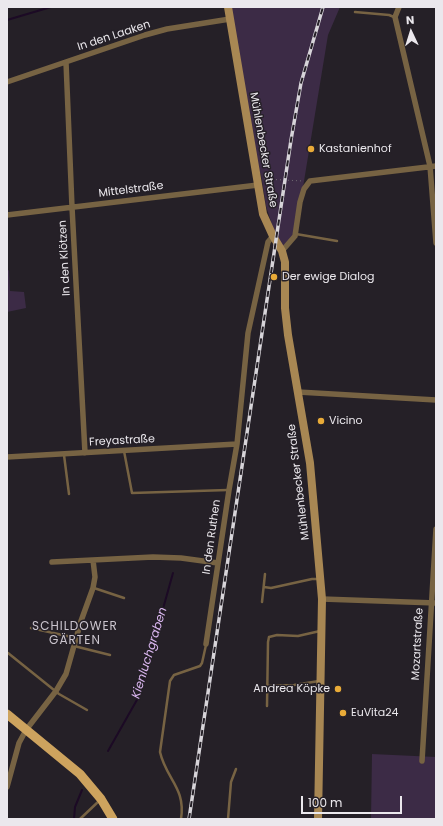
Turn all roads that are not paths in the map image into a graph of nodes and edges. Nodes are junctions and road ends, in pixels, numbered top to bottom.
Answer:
1 (228, 7) edge
2 (398, 7) edge
3 (355, 12) dead end
4 (395, 17) junction
5 (230, 19) junction
6 (66, 62) junction
7 (7, 82) edge
8 (433, 166) edge
9 (258, 182) junction
10 (72, 207) junction
11 (7, 215) edge
12 (435, 218) edge
13 (295, 234) junction
14 (273, 236) junction
15 (337, 241) dead end
16 (436, 243) edge
17 (282, 251) junction
18 (298, 392) junction
19 (436, 400) edge
20 (237, 444) junction
21 (124, 451) junction
22 (86, 453) junction
23 (64, 454) junction
24 (7, 457) edge
25 (229, 490) junction
26 (69, 494) dead end
27 (436, 528) edge
28 (93, 560) junction
29 (52, 562) dead end
30 (218, 563) junction
31 (265, 574) dead end
32 (321, 579) junction
33 (264, 587) junction
34 (93, 588) junction
35 (124, 598) dead end
36 (322, 599) junction
37 (262, 602) dead end
38 (433, 603) edge
39 (31, 628) dead end
40 (322, 631) junction
41 (76, 638) junction
42 (206, 644) joint
43 (74, 646) junction
44 (8, 653) dead end
45 (110, 655) dead end
46 (322, 681) junction
47 (267, 686) junction
48 (56, 691) junction
49 (267, 706) dead end
50 (87, 710) dead end
51 (7, 714) edge
52 (26, 730) junction
53 (422, 760) dead end
54 (236, 769) dead end
55 (7, 787) edge
56 (101, 799) junction
57 (80, 819) edge
58 (113, 819) edge
59 (182, 819) edge
60 (228, 819) edge
61 (318, 819) edge

1 - 5 main road, Mühlenbecker Straße
2 - 4 street
3 - 4 lane
4 - 8 street
5 - 6 street, In den Laaken
5 - 9 main road, Mühlenbecker Straße
6 - 7 street, In den Laaken
6 - 10 street, In den Klötzen
8 - 12 street
8 - 13 street
9 - 10 street, Mittelstraße
9 - 14 main road, Mühlenbecker Straße
10 - 11 street, Mittelstraße
10 - 22 street, In den Klötzen
12 - 16 street
13 - 15 lane
13 - 17 street
14 - 17 main road, Mühlenbecker Straße
14 - 20 street, In den Ruthen
17 - 18 main road, Mühlenbecker Straße
18 - 19 street
18 - 32 main road, Mühlenbecker Straße
20 - 21 street, Freyastraße
20 - 25 street, In den Ruthen
21 - 22 street, Freyastraße
21 - 25 lane
22 - 23 street, Freyastraße
23 - 24 street, Freyastraße
23 - 26 lane
25 - 30 street, In den Ruthen
27 - 38 street, Mozartstraße
28 - 29 street
28 - 30 street
28 - 34 street
30 - 42 street, In den Ruthen
31 - 33 lane
32 - 33 lane
32 - 36 main road, Mühlenbecker Straße
33 - 37 lane
34 - 35 lane
34 - 41 street
36 - 38 street
36 - 40 main road, Mühlenbecker Straße
38 - 53 street, Mozartstraße
39 - 41 lane
40 - 46 main road, Mühlenbecker Straße
40 - 47 lane
41 - 43 street
42 - 59 lane, In den Ruthen
43 - 45 lane
43 - 48 street
44 - 48 lane
46 - 47 lane
46 - 61 main road, Mühlenbecker Straße
47 - 49 lane
48 - 50 lane
48 - 52 street
51 - 52 main road
52 - 55 street
52 - 56 main road
54 - 60 lane
56 - 57 lane
56 - 58 main road

